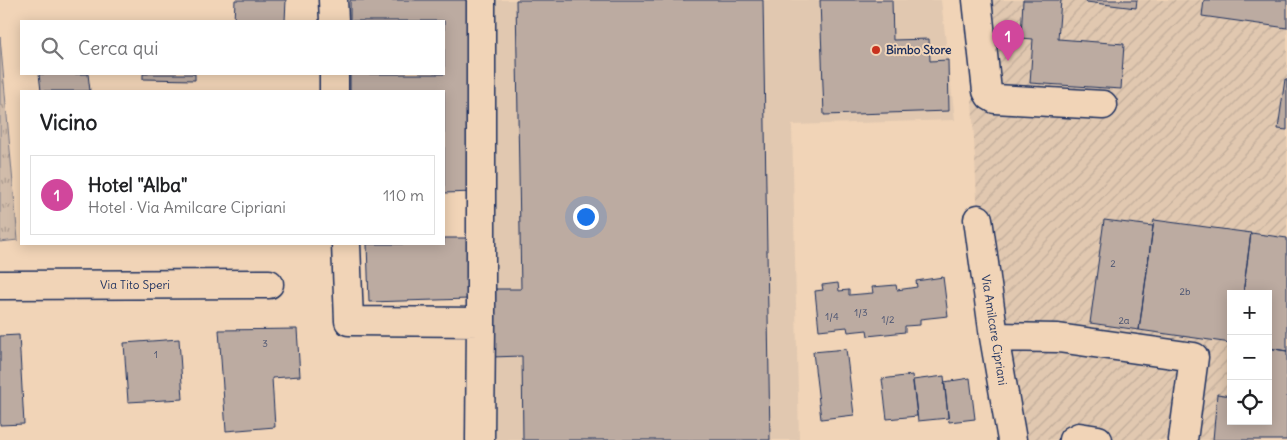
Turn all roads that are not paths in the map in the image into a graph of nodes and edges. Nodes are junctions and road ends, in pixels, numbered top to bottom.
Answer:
1 (333, 0) edge
2 (481, 0) edge
3 (977, 0) edge
4 (334, 20) edge
5 (334, 75) edge
6 (334, 90) edge
7 (1103, 105) dead end
8 (978, 219) dead end
9 (346, 245) edge
10 (269, 284) dead end
11 (0, 285) edge
12 (481, 322) junction
13 (994, 337) junction
14 (480, 440) edge
15 (1012, 440) edge
16 (1073, 440) edge
17 (1098, 440) edge
18 (1183, 440) edge

1 - 4 street
2 - 12 street
3 - 7 street
5 - 6 street
8 - 13 street, Via Amilcare Cipriani
9 - 12 street
10 - 11 street, Via Tito Speri
12 - 14 street
13 - 15 street, Via Amilcare Cipriani
13 - 18 street
16 - 17 street

